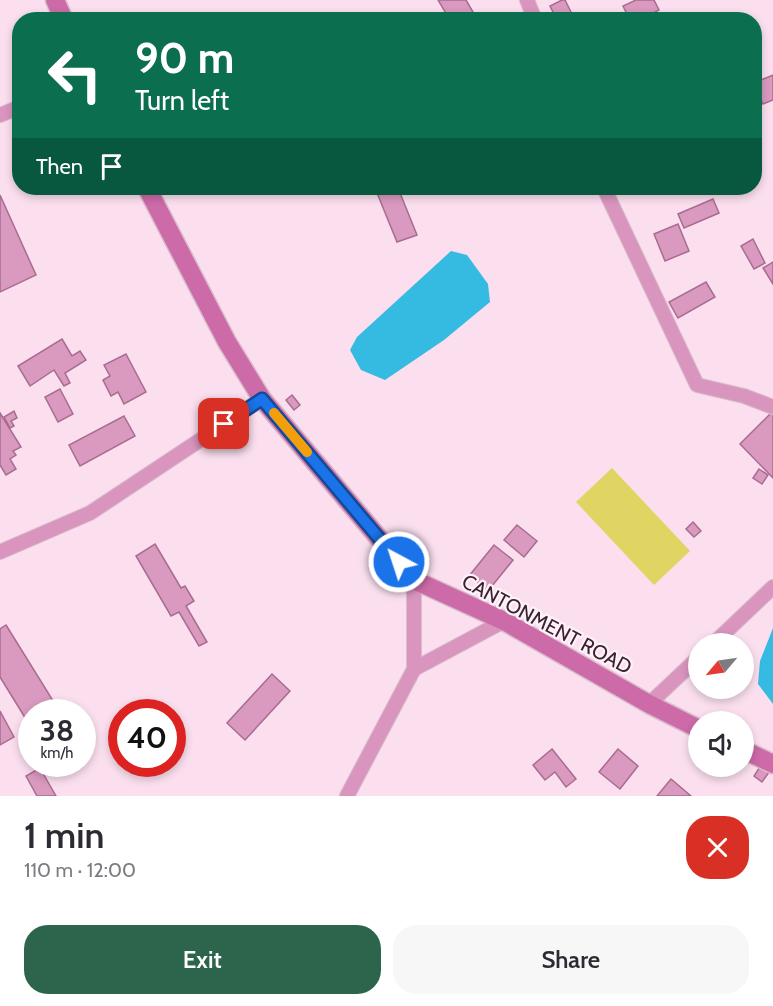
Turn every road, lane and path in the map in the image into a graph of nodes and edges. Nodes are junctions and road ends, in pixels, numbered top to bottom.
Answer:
1 (151, 195) edge
2 (607, 195) edge
3 (262, 399) junction
4 (773, 407) edge
5 (0, 552) edge
6 (414, 580) junction
7 (773, 587) edge
8 (504, 621) junction
9 (725, 633) edge
10 (688, 667) edge
11 (414, 669) junction
12 (649, 704) junction
13 (688, 724) edge
14 (754, 755) edge
15 (773, 764) edge
16 (347, 796) edge

1 - 3 street, CANTONMENT ROAD
2 - 4 street
3 - 5 street
3 - 6 street, CANTONMENT ROAD
6 - 8 street, CANTONMENT ROAD
6 - 11 street
7 - 9 street
8 - 11 street
8 - 12 street, CANTONMENT ROAD
10 - 12 street
11 - 16 street
12 - 13 street, CANTONMENT ROAD
14 - 15 street

